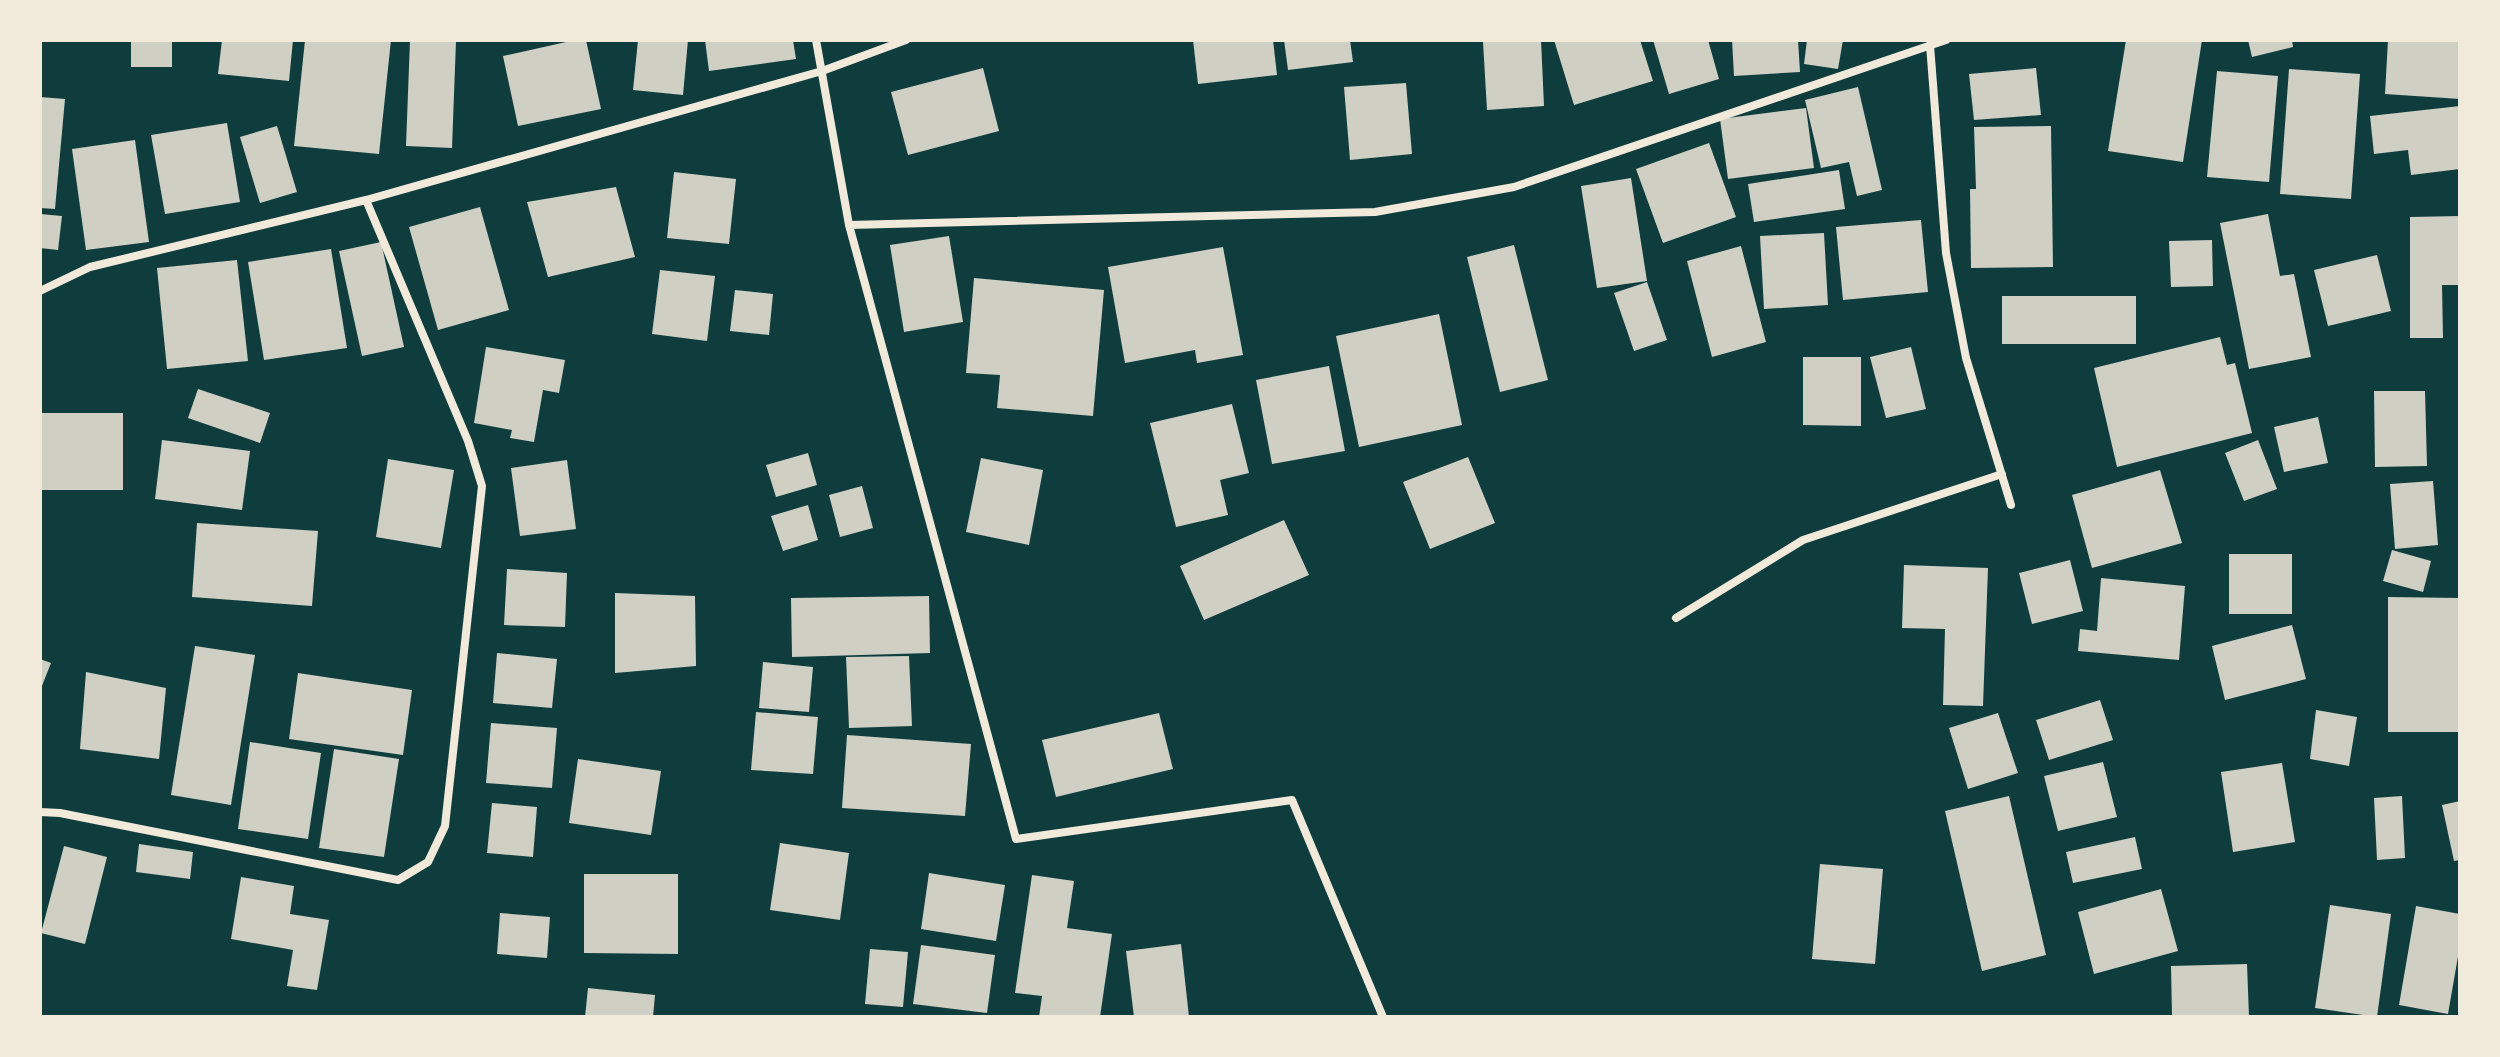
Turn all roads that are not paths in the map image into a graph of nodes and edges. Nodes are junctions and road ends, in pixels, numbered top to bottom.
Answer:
1 (816, 40) edge
2 (906, 40) edge
3 (1946, 40) edge
4 (1930, 45) junction
5 (822, 71) junction
6 (366, 200) junction
7 (849, 225) junction
8 (40, 291) edge
9 (2002, 474) junction
10 (2011, 505) dead end
11 (1676, 618) dead end
12 (40, 812) edge
13 (1383, 1017) edge

1 - 5 street
2 - 5 street
3 - 4 street
4 - 7 street
4 - 9 street
5 - 6 street
5 - 7 street
6 - 8 street
6 - 12 street
7 - 13 street
9 - 10 street
9 - 11 street

